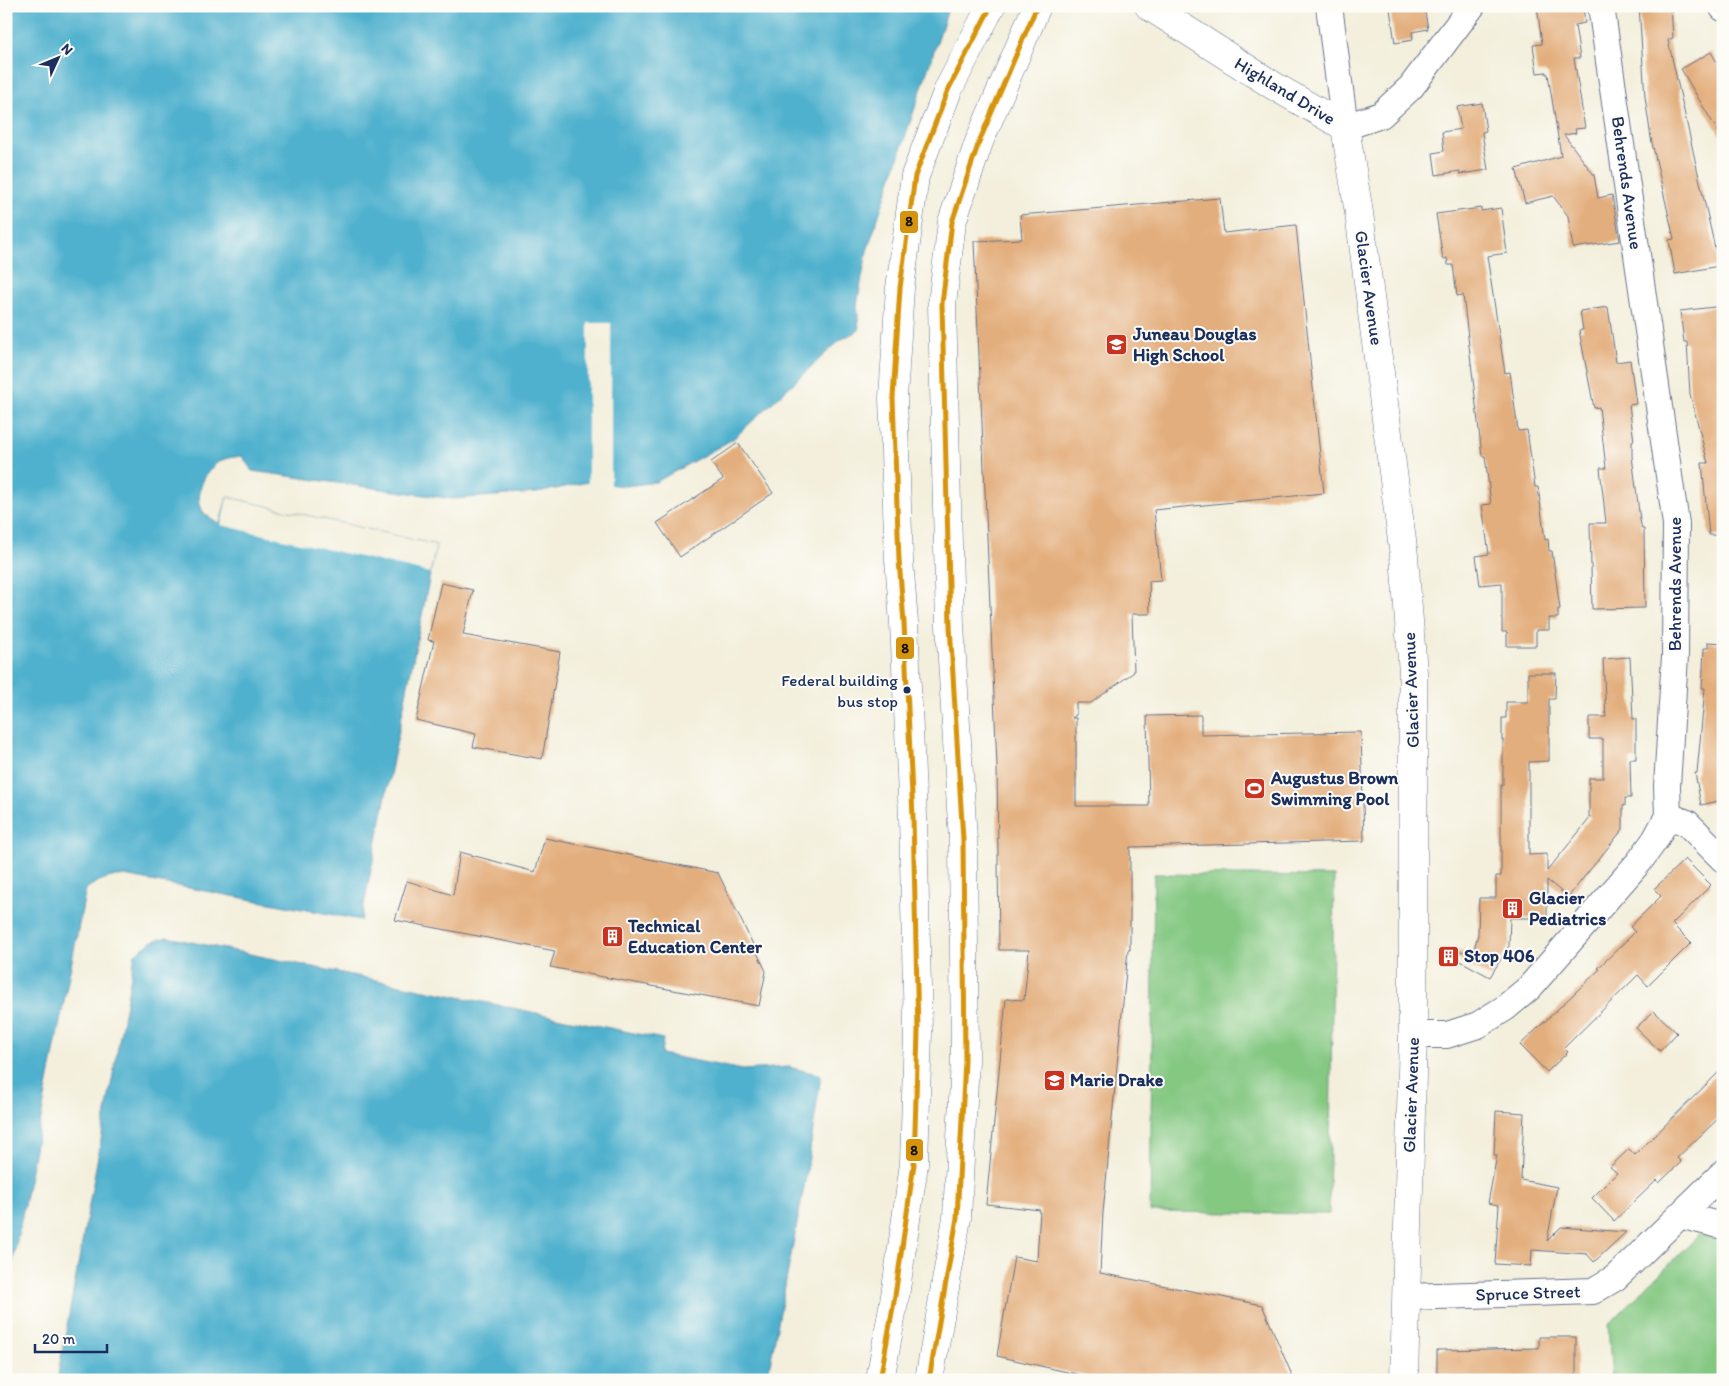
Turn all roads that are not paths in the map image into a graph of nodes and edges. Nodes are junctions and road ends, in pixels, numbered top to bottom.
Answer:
1 (991, 6) edge
2 (1037, 6) edge
3 (1149, 6) edge
4 (1328, 6) edge
5 (1472, 6) edge
6 (1601, 6) edge
7 (1345, 127) junction
8 (1668, 816) junction
9 (1723, 859) edge
10 (1414, 1035) junction
11 (1723, 1173) edge
12 (1679, 1215) junction
13 (1723, 1226) edge
14 (1407, 1297) junction
15 (880, 1380) edge
16 (929, 1380) edge
17 (1404, 1380) edge

1 - 15 main road
2 - 16 main road
3 - 7 main road, Highland Drive
4 - 7 street, Glacier Avenue
5 - 7 street, Highland Drive
6 - 8 street, Behrends Avenue
7 - 10 main road, Glacier Avenue
8 - 9 street
8 - 10 street
10 - 14 main road, Glacier Avenue
11 - 12 street, Spruce Street
12 - 13 street
12 - 14 street, Spruce Street
14 - 17 main road, Glacier Avenue

